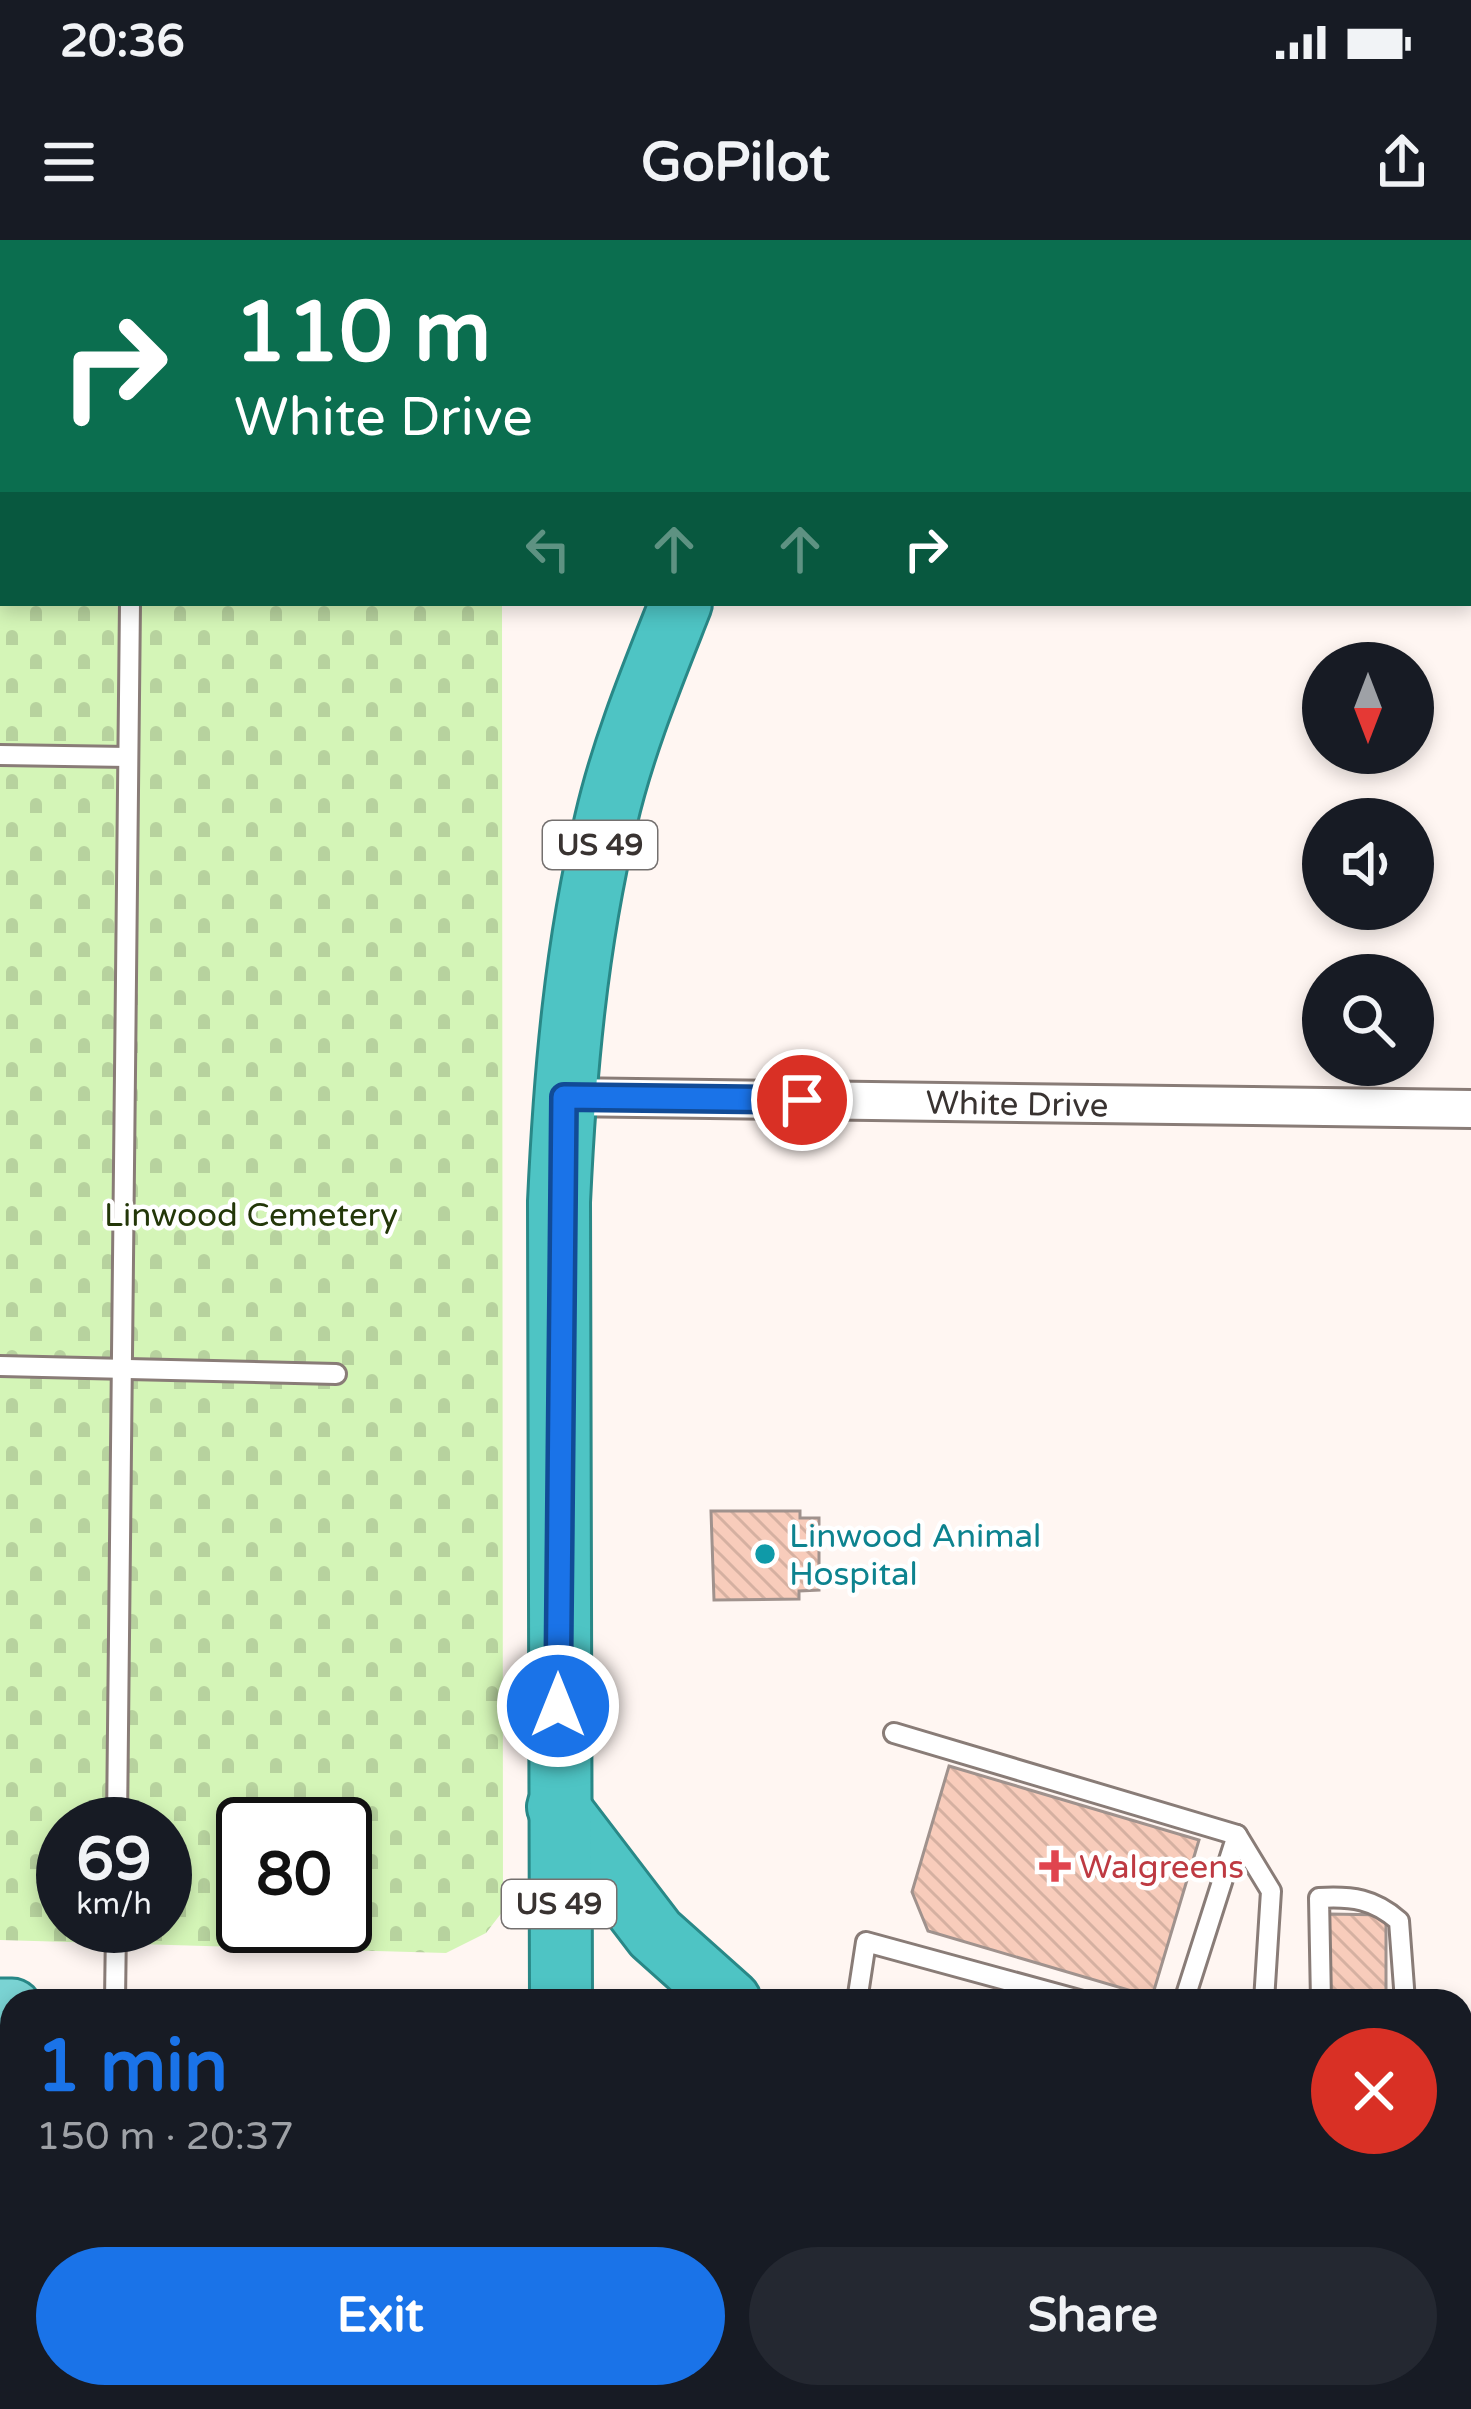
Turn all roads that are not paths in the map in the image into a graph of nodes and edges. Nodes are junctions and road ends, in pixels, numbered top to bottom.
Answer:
1 (130, 606) edge
2 (680, 606) edge
3 (0, 755) edge
4 (128, 757) junction
5 (564, 1097) junction
6 (1471, 1108) edge
7 (0, 1366) edge
8 (120, 1366) junction
9 (336, 1374) dead end
10 (894, 1733) dead end
11 (117, 1797) edge
12 (558, 1807) junction
13 (1237, 1835) junction
14 (116, 1953) edge
15 (116, 1989) edge
16 (560, 1989) edge
17 (717, 1989) edge
18 (859, 1989) edge
19 (1039, 1989) edge
20 (1188, 1989) edge
21 (1265, 1989) edge
22 (1321, 1989) edge
23 (1404, 1989) edge

1 - 4 lane
2 - 5 highway, US 49
3 - 4 lane
4 - 8 lane
5 - 6 street, White Drive
5 - 12 highway, US 49
7 - 8 lane
8 - 9 lane
8 - 11 lane
10 - 13 lane
12 - 16 highway, US 49
12 - 17 highway
13 - 20 lane
13 - 21 lane
14 - 15 lane
18 - 19 lane
22 - 23 lane

